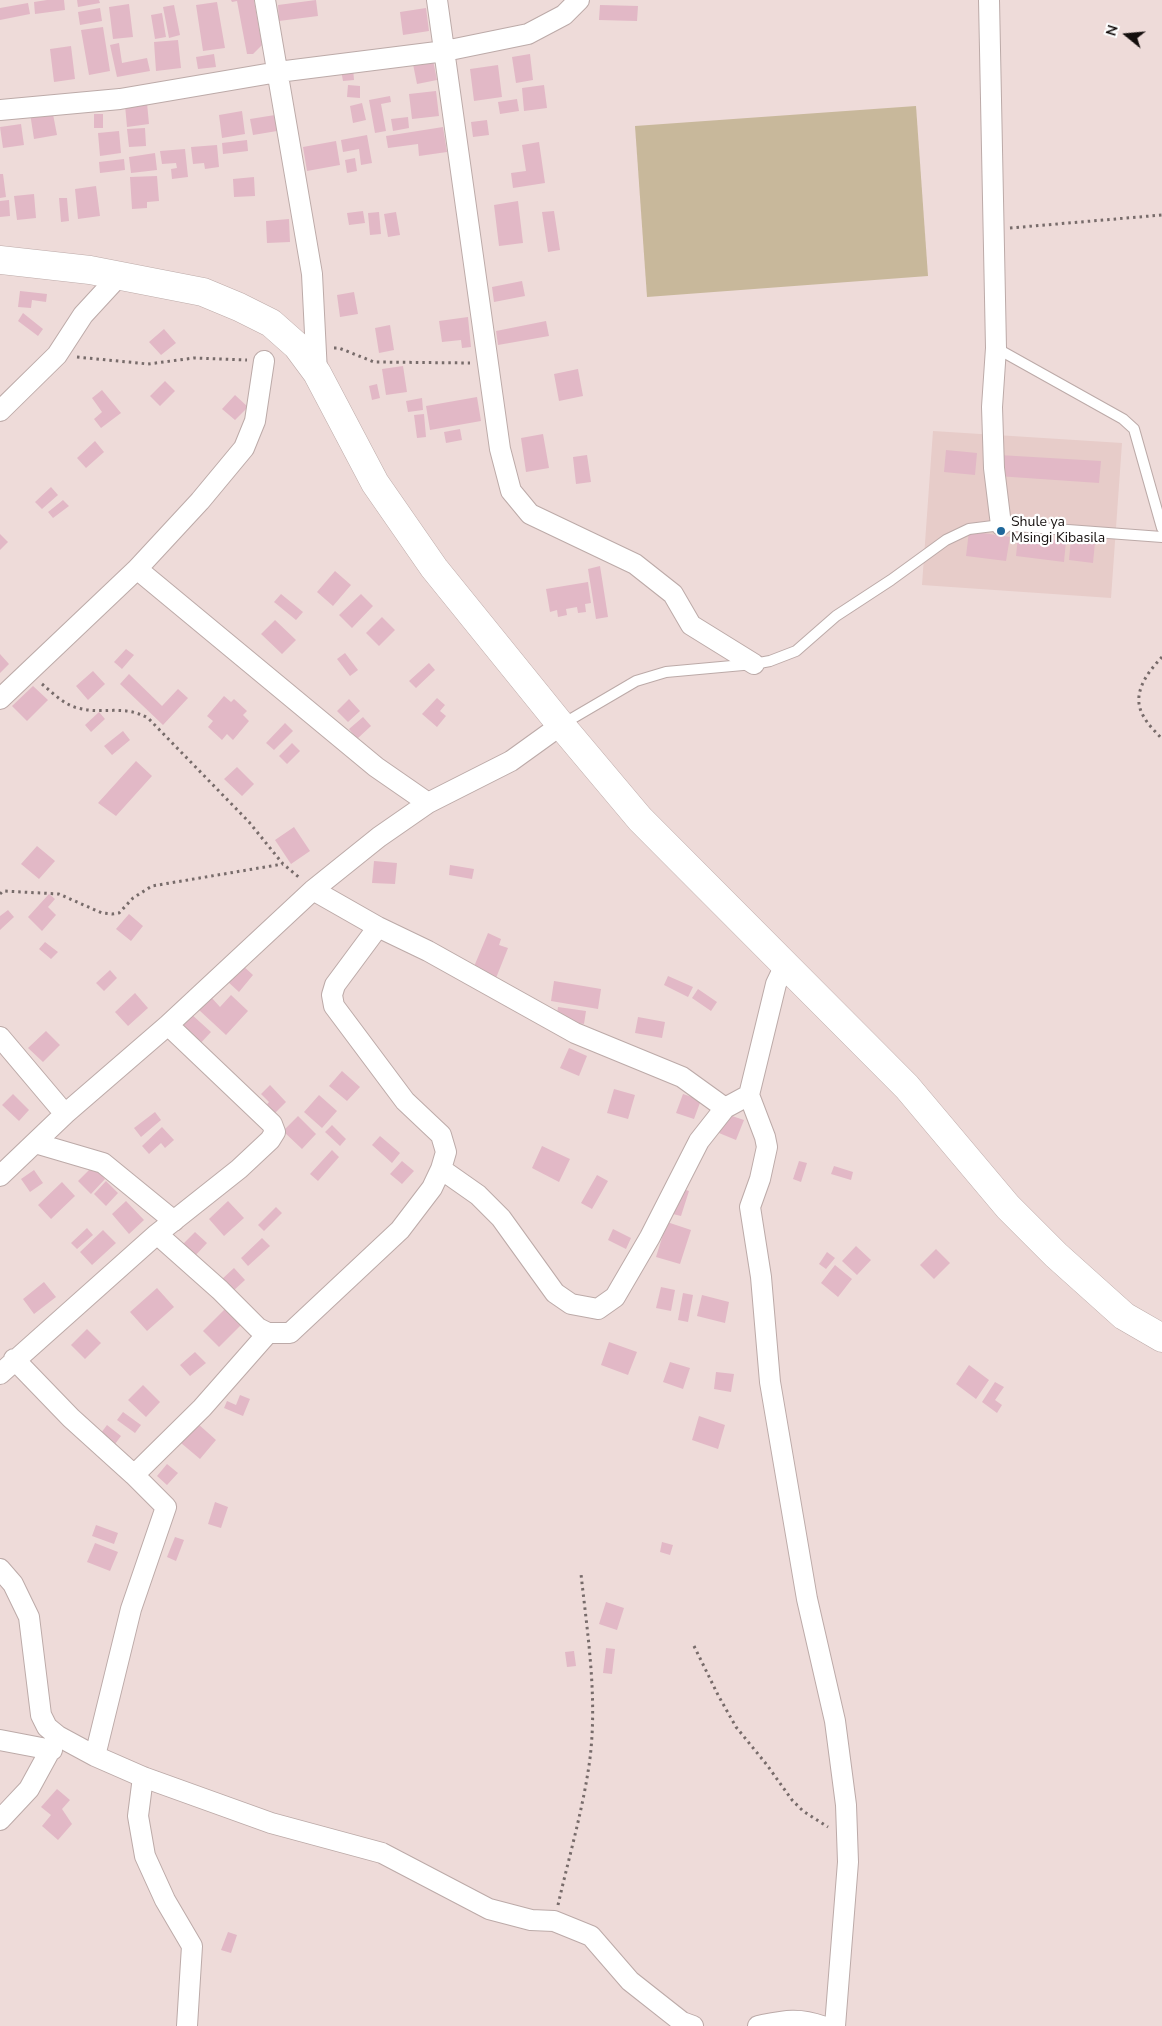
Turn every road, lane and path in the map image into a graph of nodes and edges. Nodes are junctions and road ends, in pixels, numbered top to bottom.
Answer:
1 (265, 0) edge
2 (437, 0) edge
3 (579, 0) edge
4 (989, 0) edge
5 (446, 51) junction
6 (278, 72) junction
7 (0, 110) edge
8 (1162, 215) edge
9 (995, 230) junction
10 (0, 260) edge
11 (118, 277) junction
12 (996, 348) junction
13 (57, 355) junction
14 (264, 361) joint
15 (317, 362) junction
16 (488, 364) junction
17 (0, 411) edge
18 (1002, 525) junction
19 (1162, 528) edge
20 (1162, 537) edge
21 (137, 569) junction
22 (1162, 656) edge
23 (754, 664) junction
24 (28, 673) junction
25 (0, 699) edge
26 (561, 725) junction
27 (1162, 739) edge
28 (428, 803) junction
29 (283, 864) junction
30 (313, 890) junction
31 (0, 894) edge
32 (378, 927) junction
33 (786, 963) junction
34 (168, 1025) junction
35 (0, 1038) edge
36 (749, 1095) junction
37 (725, 1108) junction
38 (65, 1114) junction
39 (35, 1143) junction
40 (441, 1169) junction
41 (0, 1176) edge
42 (174, 1221) junction
43 (157, 1234) junction
44 (268, 1333) junction
45 (1162, 1338) edge
46 (14, 1359) junction
47 (0, 1374) edge
48 (134, 1475) junction
49 (0, 1568) edge
50 (581, 1574) dead end
51 (694, 1646) dead end
52 (0, 1740) edge
53 (55, 1743) junction
54 (95, 1756) junction
55 (143, 1777) junction
56 (0, 1820) edge
57 (847, 1848) junction
58 (554, 1921) junction
59 (187, 2026) edge
60 (693, 2026) edge
61 (758, 2026) edge
62 (822, 2026) edge
63 (836, 2026) edge

1 - 6 street
2 - 5 street
3 - 5 street
4 - 9 street
5 - 6 street
5 - 16 street
6 - 7 street
6 - 15 street
8 - 9 path
9 - 12 street
10 - 11 main road
11 - 13 street
11 - 15 main road
12 - 18 street
12 - 19 lane
13 - 14 path
13 - 17 street
14 - 21 street
15 - 16 path
15 - 26 main road
16 - 23 street
18 - 20 lane
18 - 23 lane
21 - 24 street
21 - 28 street
22 - 27 path
23 - 26 lane
24 - 25 street
24 - 29 path
26 - 28 street
26 - 33 main road
28 - 30 street
29 - 30 path
29 - 31 path
30 - 32 street
30 - 34 street
32 - 37 street
32 - 40 street
33 - 36 street
33 - 45 main road
34 - 38 street
34 - 42 street
35 - 38 street
36 - 37 street
36 - 57 street
37 - 40 street
38 - 39 street
39 - 41 street
39 - 42 street
40 - 44 street
42 - 43 street
43 - 44 street
43 - 46 street
44 - 48 street
46 - 47 street
46 - 48 street
48 - 54 street
49 - 53 street
50 - 58 path
51 - 57 path
52 - 53 street
53 - 54 street
53 - 56 street
54 - 55 street
55 - 58 street
55 - 59 street
57 - 63 street
58 - 60 street
61 - 62 street

